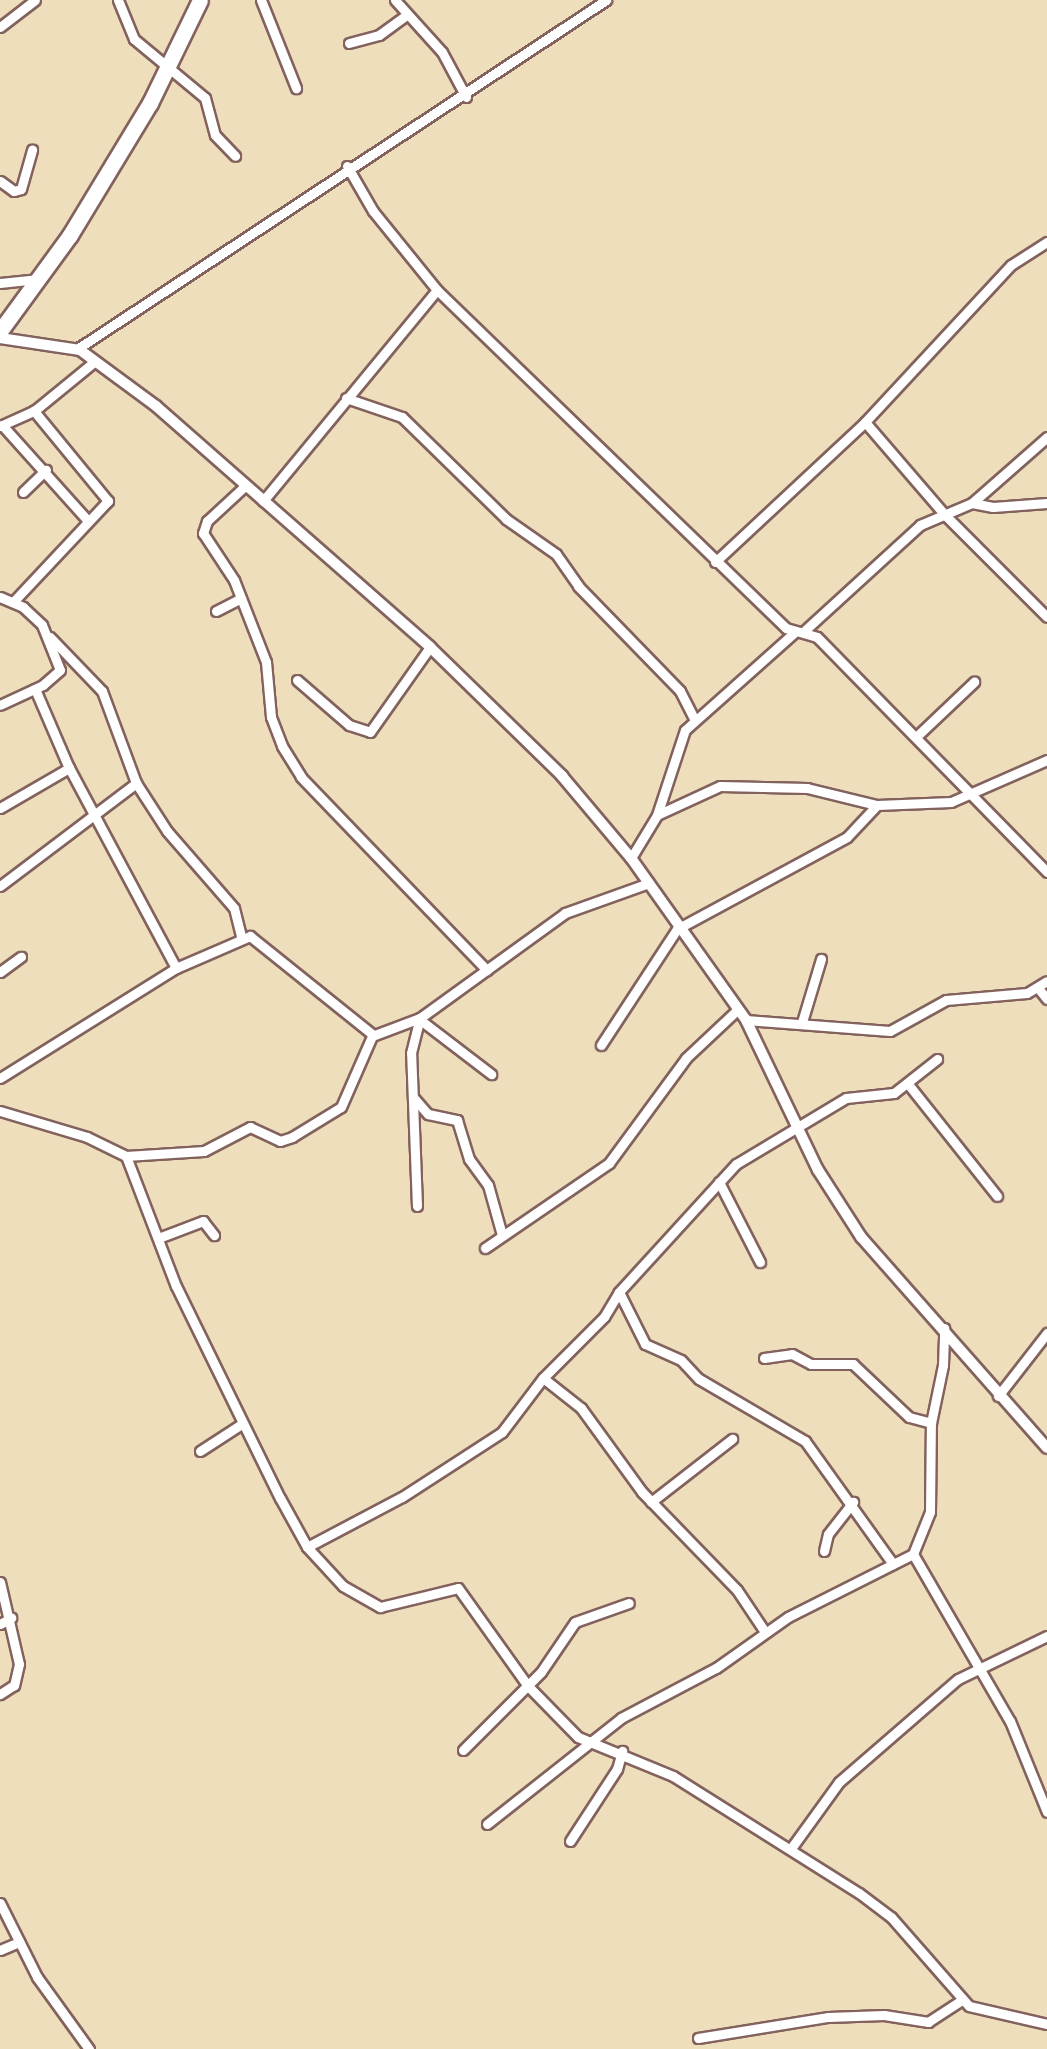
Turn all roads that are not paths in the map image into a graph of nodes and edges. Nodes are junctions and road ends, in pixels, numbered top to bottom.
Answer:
1 (35, 0) edge
2 (118, 0) edge
3 (200, 0) edge
4 (261, 0) edge
5 (395, 0) edge
6 (606, 0) edge
7 (405, 16) junction
8 (0, 27) edge
9 (349, 43) dead end
10 (169, 71) junction
11 (297, 88) dead end
12 (466, 97) junction
13 (32, 150) dead end
14 (235, 156) dead end
15 (348, 166) junction
16 (0, 181) edge
17 (1047, 242) edge
18 (37, 279) junction
19 (0, 283) edge
20 (437, 290) junction
21 (0, 331) edge
22 (0, 338) edge
23 (77, 349) junction
24 (95, 361) junction
25 (346, 398) junction
26 (34, 411) junction
27 (865, 422) junction
28 (1, 425) edge
29 (1047, 437) edge
30 (46, 470) junction
31 (246, 485) junction
32 (23, 492) dead end
33 (263, 501) junction
34 (972, 503) junction
35 (1047, 503) edge
36 (945, 515) junction
37 (87, 521) junction
38 (715, 562) junction
39 (0, 597) edge
40 (241, 598) junction
41 (13, 602) junction
42 (216, 611) dead end
43 (1047, 617) edge
44 (799, 632) junction
45 (50, 637) junction
46 (430, 647) junction
47 (297, 680) dead end
48 (974, 682) dead end
49 (35, 689) junction
50 (0, 705) edge
51 (694, 718) junction
52 (916, 736) junction
53 (1047, 760) edge
54 (69, 768) junction
55 (136, 783) junction
56 (971, 796) junction
57 (877, 805) junction
58 (0, 808) edge
59 (657, 815) junction
60 (95, 819) junction
61 (631, 858) junction
62 (1047, 872) edge
63 (649, 883) junction
64 (0, 886) edge
65 (676, 929) junction
66 (241, 936) junction
67 (21, 957) dead end
68 (821, 959) dead end
69 (176, 968) junction
70 (487, 970) junction
71 (0, 972) edge
72 (1047, 981) edge
73 (1038, 988) junction
74 (1047, 999) edge
75 (736, 1011) junction
76 (422, 1020) junction
77 (746, 1020) junction
78 (802, 1022) junction
79 (373, 1035) junction
80 (601, 1045) dead end
81 (937, 1059) dead end
82 (491, 1074) dead end
83 (0, 1078) edge
84 (908, 1084) junction
85 (412, 1095) junction
86 (0, 1111) edge
87 (796, 1125) junction
88 (126, 1156) junction
89 (719, 1182) junction
90 (997, 1196) dead end
91 (417, 1206) dead end
92 (214, 1235) dead end
93 (502, 1235) junction
94 (161, 1237) junction
95 (485, 1248) dead end
96 (760, 1262) dead end
97 (619, 1292) junction
98 (944, 1328) junction
99 (1047, 1333) edge
100 (764, 1358) dead end
101 (543, 1378) junction
102 (998, 1396) junction
103 (243, 1423) junction
104 (931, 1423) junction
105 (732, 1439) dead end
106 (1047, 1448) edge
107 (200, 1451) dead end
108 (651, 1502) junction
109 (853, 1502) junction
110 (307, 1546) junction
111 (824, 1551) dead end
112 (913, 1554) junction
113 (893, 1564) junction
114 (0, 1582) edge
115 (630, 1604) dead end
116 (11, 1618) junction
117 (0, 1624) edge
118 (765, 1632) junction
119 (1047, 1636) edge
120 (976, 1667) junction
121 (528, 1686) junction
122 (0, 1694) edge
123 (589, 1740) junction
124 (463, 1750) dead end
125 (622, 1751) junction
126 (1047, 1812) edge
127 (487, 1824) dead end
128 (570, 1841) dead end
129 (792, 1847) junction
130 (0, 1903) edge
131 (20, 1942) junction
132 (0, 1950) edge
133 (960, 2001) junction
134 (1047, 2024) edge
135 (698, 2038) dead end
136 (90, 2049) edge

1 - 8 street
2 - 10 street
3 - 10 highway
4 - 11 street
5 - 7 street
6 - 12 street
7 - 9 street
7 - 12 street
10 - 14 street
10 - 18 highway
12 - 15 street
13 - 16 street
15 - 20 street
15 - 23 street
17 - 27 street
18 - 19 street
18 - 21 highway
20 - 25 street
20 - 38 street
22 - 23 street
23 - 24 street
24 - 26 street
24 - 31 street
25 - 33 street
25 - 51 street
26 - 28 street
26 - 37 street
27 - 36 street
27 - 38 street
28 - 30 street
29 - 34 street
30 - 32 street
30 - 37 street
31 - 33 street
31 - 40 street
33 - 46 street
34 - 35 street
34 - 36 street
36 - 43 street
36 - 44 street
37 - 41 street
38 - 44 street
39 - 41 street
40 - 42 street
40 - 70 street
41 - 45 street
44 - 51 street
44 - 52 street
45 - 49 street
45 - 55 street
46 - 47 street
46 - 61 street
48 - 52 street
49 - 50 street
49 - 54 street
51 - 59 street
52 - 56 street
53 - 56 street
54 - 58 street
54 - 60 street
55 - 60 street
55 - 66 street
56 - 57 street
56 - 62 street
57 - 59 street
57 - 65 street
59 - 61 street
60 - 64 street
60 - 69 street
61 - 63 street
63 - 65 street
63 - 70 street
65 - 75 street
65 - 80 street
66 - 69 street
66 - 79 street
67 - 71 street
68 - 78 street
69 - 83 street
70 - 76 street
72 - 73 street
73 - 74 street
73 - 78 street
75 - 77 street
75 - 93 street
76 - 79 street
76 - 82 street
76 - 85 street
77 - 78 street
77 - 87 street
79 - 88 street
81 - 84 street
84 - 87 street
84 - 90 street
85 - 91 street
85 - 93 street
86 - 88 street
87 - 89 street
87 - 98 street
88 - 94 street
89 - 96 street
89 - 97 street
92 - 94 street
93 - 95 street
94 - 103 street
97 - 101 street
97 - 109 street
98 - 102 street
98 - 104 street
99 - 102 street
100 - 104 street
101 - 108 street
101 - 110 street
102 - 106 street
103 - 107 street
103 - 110 street
104 - 112 street
105 - 108 street
108 - 118 street
109 - 111 street
109 - 113 street
110 - 121 street
112 - 113 street
112 - 120 street
113 - 118 street
114 - 116 street
115 - 121 street
116 - 117 street
116 - 122 street
118 - 123 street
119 - 120 street
120 - 126 street
120 - 129 street
121 - 123 street
121 - 124 street
123 - 125 street
123 - 127 street
125 - 128 street
125 - 129 street
129 - 133 street
130 - 131 street
131 - 132 street
131 - 136 street
133 - 134 street
133 - 135 street

